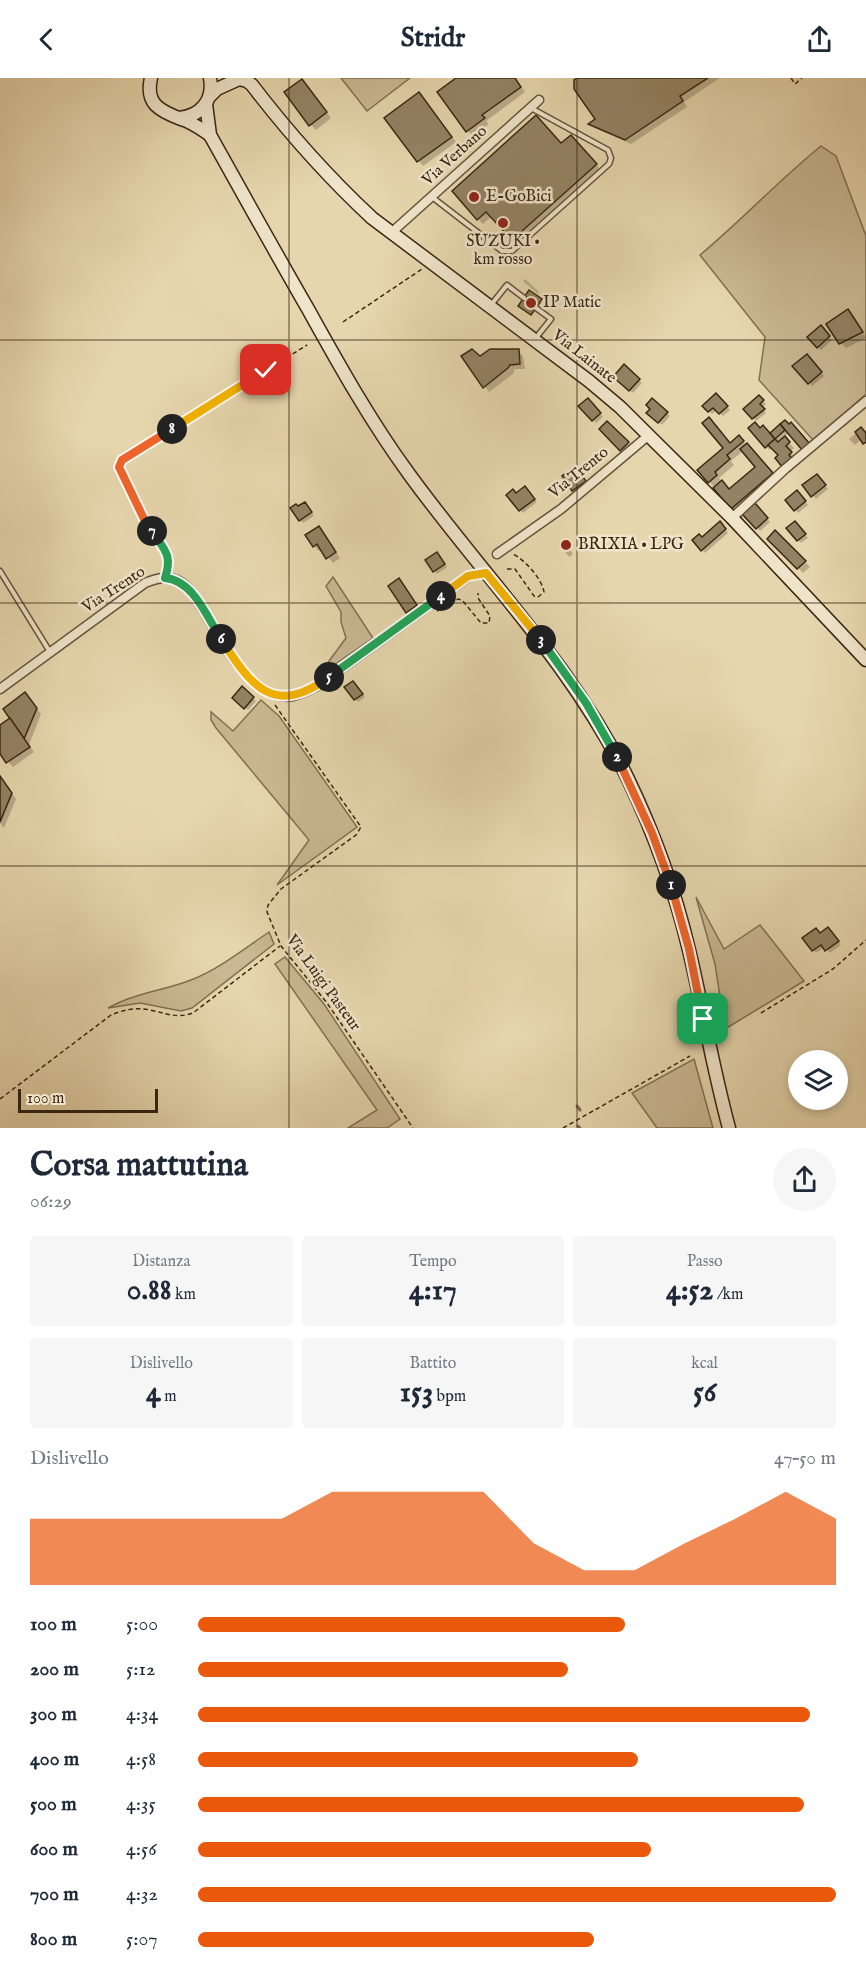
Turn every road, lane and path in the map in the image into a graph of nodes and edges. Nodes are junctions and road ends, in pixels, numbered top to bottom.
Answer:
1 (151, 78) edge
2 (210, 78) edge
3 (237, 78) edge
4 (791, 78) edge
5 (802, 78) edge
6 (208, 100) junction
7 (538, 100) dead end
8 (530, 108) junction
9 (179, 118) junction
10 (210, 135) junction
11 (432, 196) junction
12 (391, 233) junction
13 (431, 263) junction
14 (524, 298) dead end
15 (490, 306) junction
16 (536, 308) dead end
17 (344, 322) dead end
18 (534, 340) junction
19 (308, 345) dead end
20 (866, 401) edge
21 (649, 435) junction
22 (732, 518) junction
23 (507, 547) junction
24 (497, 554) dead end
25 (475, 559) junction
26 (507, 569) dead end
27 (0, 571) edge
28 (486, 573) junction
29 (468, 576) junction
30 (165, 578) junction
31 (478, 593) dead end
32 (429, 605) junction
33 (50, 653) junction
34 (866, 660) edge
35 (0, 689) edge
36 (268, 693) junction
37 (866, 940) edge
38 (281, 946) junction
39 (761, 1013) dead end
40 (690, 1056) dead end
41 (0, 1099) edge
42 (413, 1128) edge
43 (563, 1128) edge
44 (729, 1128) edge

1 - 9 main road
2 - 6 main road
3 - 6 main road
3 - 12 main road, Via Lainate
4 - 5 path
6 - 9 main road
6 - 10 main road
7 - 8 street, Via Verbano
8 - 11 street, Via Verbano
8 - 11 lane
9 - 10 main road
10 - 25 main road
11 - 12 street, Via Verbano
12 - 13 main road, Via Lainate
13 - 15 main road, Via Lainate
13 - 17 path
14 - 15 lane
15 - 18 main road, Via Lainate
16 - 18 lane
18 - 21 main road, Via Lainate
19 - 30 path
20 - 22 street
21 - 22 main road, Via Lainate
21 - 23 street, Via Trento
22 - 34 main road, Via Lainate
23 - 24 street, Via Trento
23 - 26 path
25 - 28 main road
25 - 29 street
27 - 33 lane
28 - 29 street
28 - 44 main road
29 - 32 street
30 - 33 street, Via Trento
30 - 36 street, Via Trento
31 - 32 path
32 - 36 street
33 - 35 street, Via Trento
36 - 38 path, Via Luigi Pasteur
37 - 39 path
38 - 41 path
38 - 42 path, Via Luigi Pasteur
40 - 43 path

